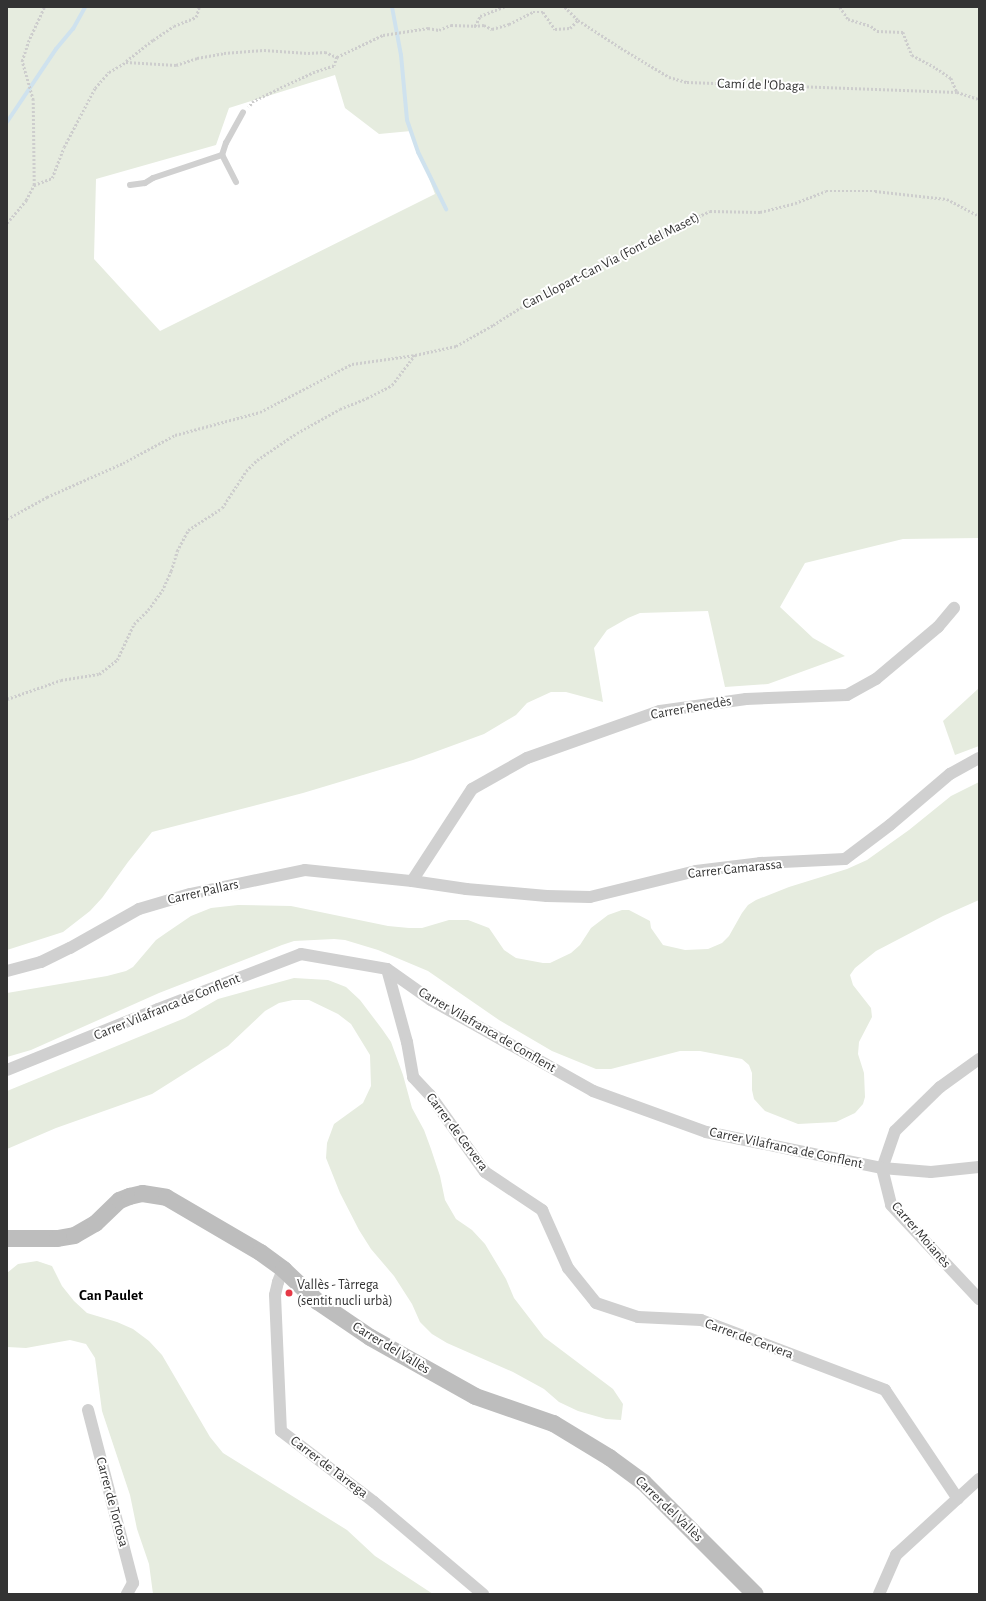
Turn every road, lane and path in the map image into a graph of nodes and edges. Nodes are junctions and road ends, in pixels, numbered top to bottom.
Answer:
1 (44, 7) edge
2 (199, 7) edge
3 (504, 7) edge
4 (565, 7) edge
5 (840, 7) edge
6 (578, 20) junction
7 (474, 26) junction
8 (337, 56) junction
9 (126, 62) junction
10 (957, 92) junction
11 (979, 99) edge
12 (242, 112) joint
13 (222, 155) junction
14 (236, 182) dead end
15 (34, 185) junction
16 (130, 185) dead end
17 (979, 216) edge
18 (7, 223) edge
19 (414, 355) junction
20 (7, 519) edge
21 (954, 608) dead end
22 (7, 699) edge
23 (979, 758) edge
24 (412, 880) junction
25 (387, 969) junction
26 (7, 971) edge
27 (979, 1059) edge
28 (7, 1070) edge
29 (979, 1167) edge
30 (882, 1168) junction
31 (7, 1238) edge
32 (283, 1269) junction
33 (979, 1299) edge
34 (88, 1410) dead end
35 (979, 1479) edge
36 (958, 1499) junction
37 (127, 1594) edge
38 (483, 1594) edge
39 (755, 1594) edge
40 (880, 1594) edge

1 - 15 path
2 - 9 path
3 - 7 path
4 - 6 path, Camí de l'Obaga
5 - 10 path
6 - 7 path
6 - 10 path, Camí de l'Obaga
7 - 8 path
8 - 9 path
8 - 12 path
9 - 15 path
10 - 11 path, Camí de l'Obaga
12 - 13 lane
13 - 14 lane
13 - 16 lane
15 - 18 path
17 - 19 path, Can Llopart-Can Via (Font del Maset)
19 - 20 path, Can Llopart-Can Via (Font del Maset)
19 - 22 path
21 - 24 street, Carrer Penedès
23 - 24 street, Carrer Camarassa
24 - 26 street, Carrer Pallars
25 - 28 street, Carrer Vilafranca de Conflent
25 - 30 street, Carrer Vilafranca de Conflent
25 - 36 street, Carrer de Cervera
27 - 30 street
29 - 30 street, Carrer Vilafranca de Conflent
30 - 33 street, Carrer Moianès
31 - 32 street, Carrer del Vallès
32 - 38 street, Carrer de Tàrrega
32 - 39 street, Carrer del Vallès
34 - 37 street, Carrer de Tortosa
35 - 36 street
36 - 40 street

